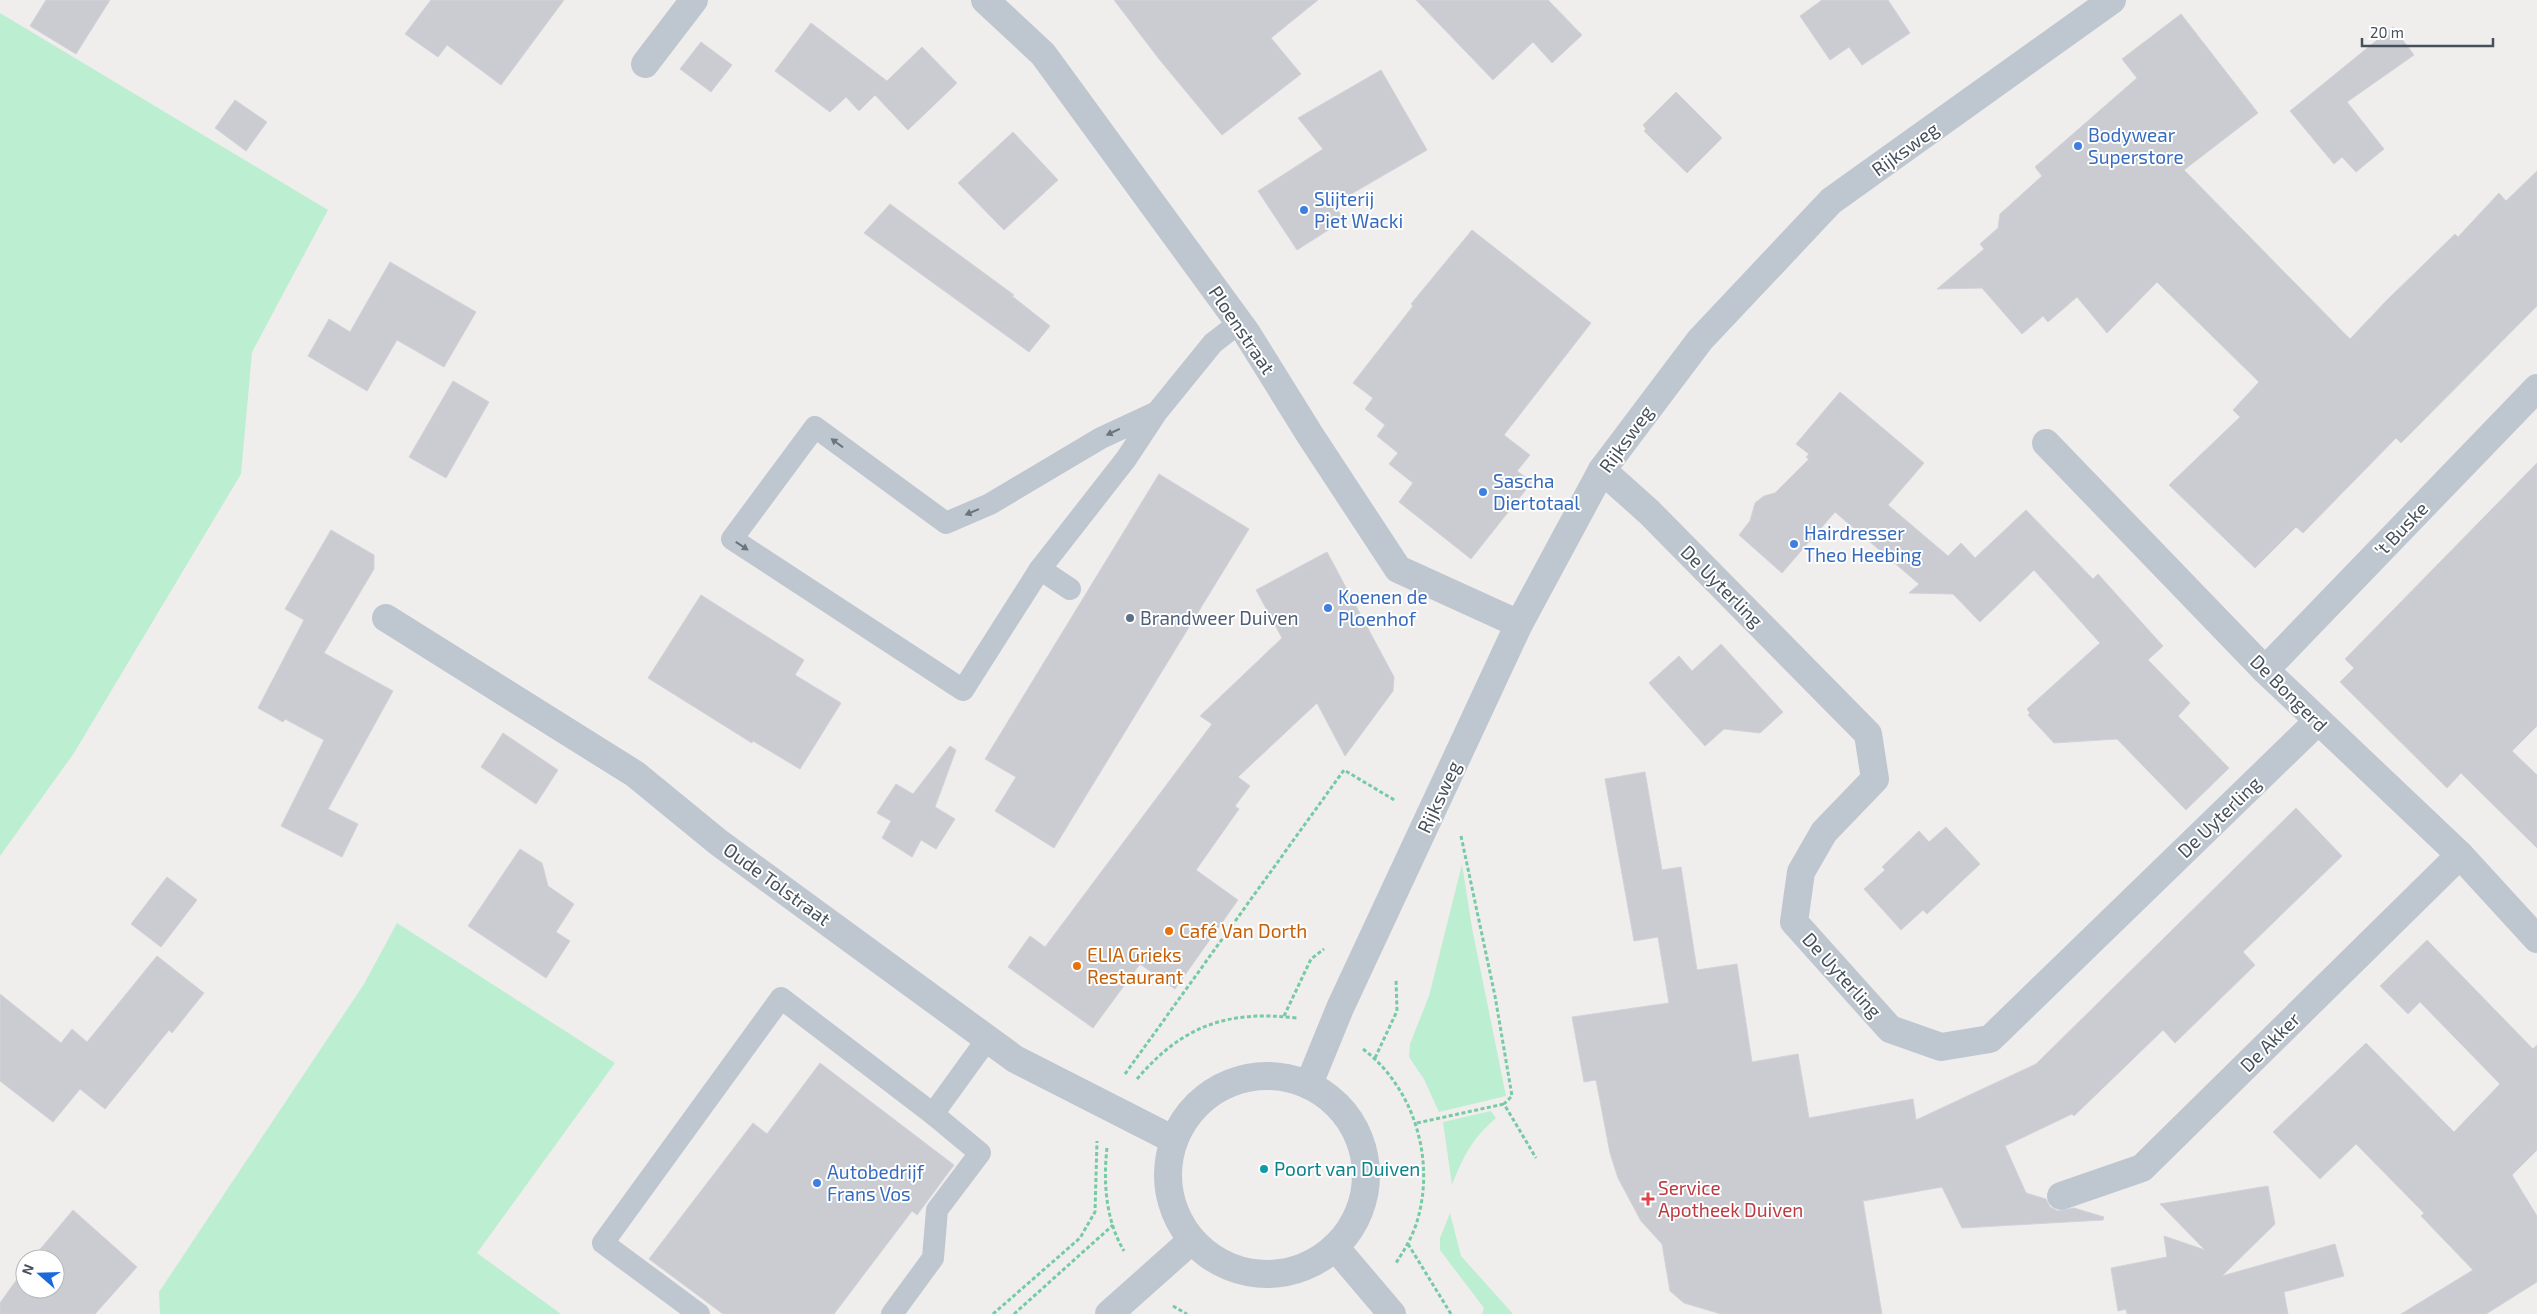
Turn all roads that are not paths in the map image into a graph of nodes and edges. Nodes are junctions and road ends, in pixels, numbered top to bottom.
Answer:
1 (694, 0) edge
2 (985, 0) edge
3 (2112, 0) edge
4 (645, 64) dead end
5 (1240, 323) junction
6 (2537, 388) edge
7 (1158, 412) junction
8 (2046, 443) dead end
9 (1602, 470) junction
10 (1040, 569) junction
11 (1070, 590) dead end
12 (386, 618) dead end
13 (1520, 624) junction
14 (2264, 670) junction
15 (2317, 722) junction
16 (2460, 855) junction
17 (2536, 937) edge
18 (988, 1038) junction
19 (1309, 1084) junction
20 (933, 1114) junction
21 (1174, 1140) junction
22 (2061, 1196) dead end
23 (1192, 1240) junction
24 (1336, 1247) junction
25 (699, 1314) edge
26 (892, 1314) edge
27 (1108, 1314) edge
28 (1392, 1314) edge

1 - 4 street
2 - 5 street, Ploenstraat
3 - 9 street, Rijksweg
5 - 7 lane
5 - 13 street, Ploenstraat
6 - 14 street, 't Buske
7 - 10 lane
7 -> 10 lane
8 - 14 street, De Bongerd
9 - 13 street, Rijksweg
9 - 15 street, De Uyterling
10 - 11 lane
12 - 18 street, Oude Tolstraat
13 - 19 street, Rijksweg
14 - 15 street, De Bongerd
15 - 16 street, De Bongerd
16 - 17 street, De Bongerd
16 - 22 street, De Akker
18 - 20 lane
18 - 21 street, Oude Tolstraat
19 - 21 street
19 - 24 street
20 - 25 lane
20 - 26 lane
21 - 23 street
23 - 24 street
23 - 27 street
24 - 28 street

